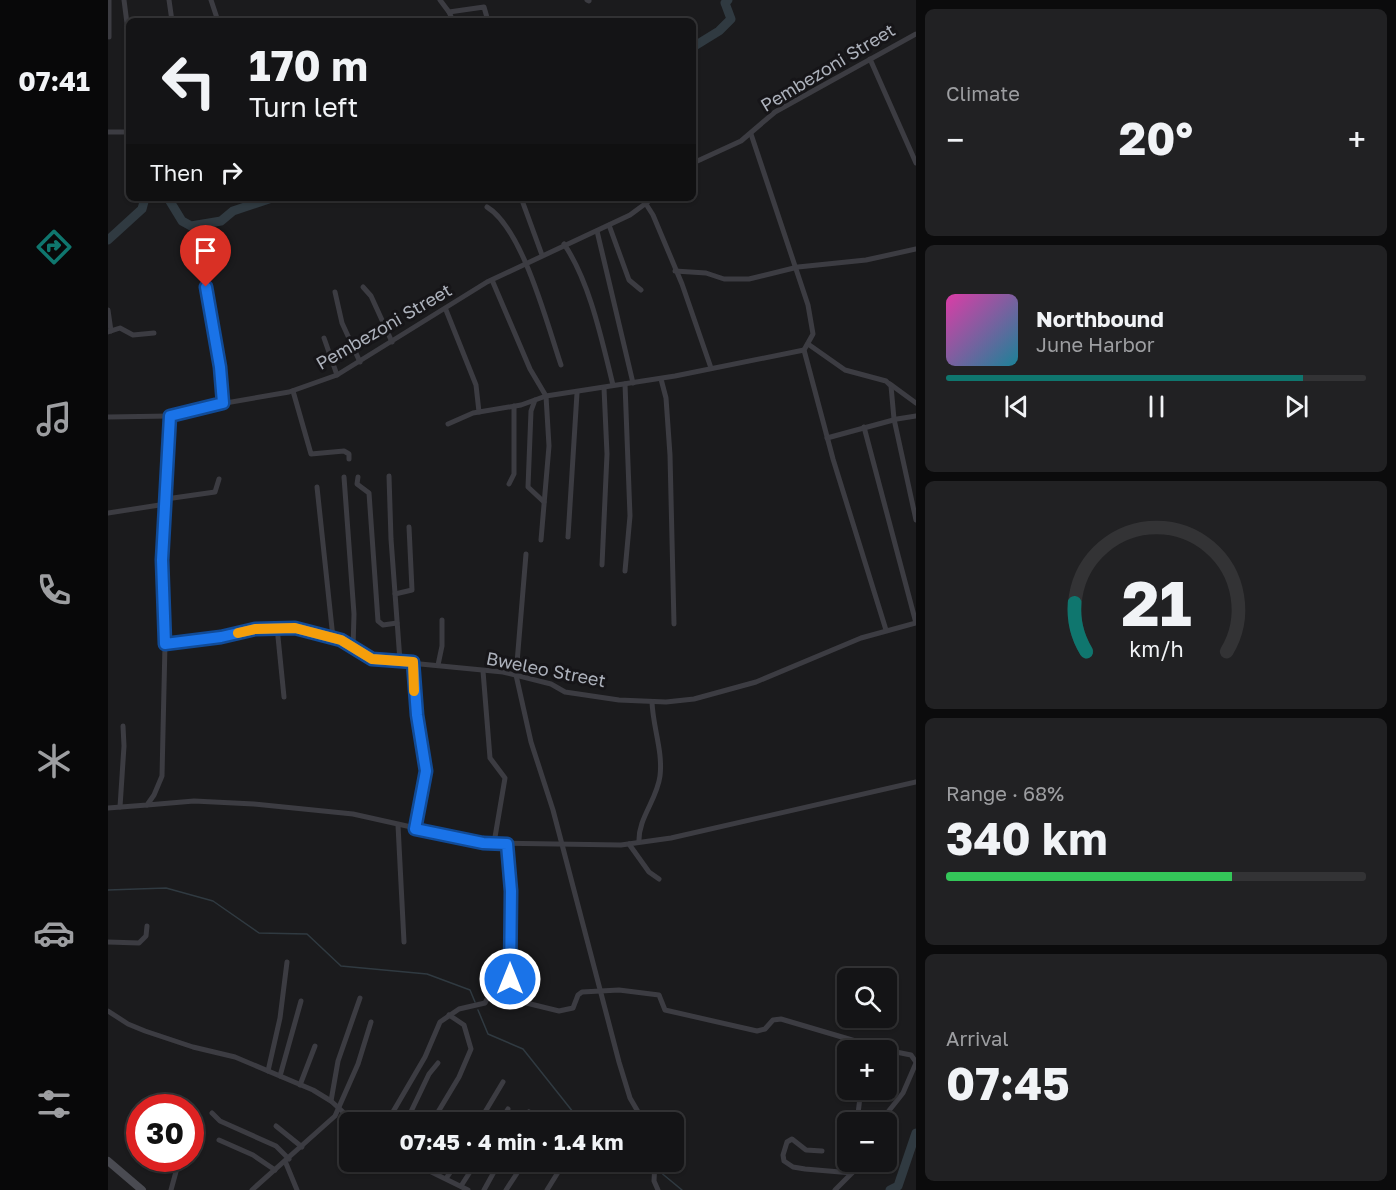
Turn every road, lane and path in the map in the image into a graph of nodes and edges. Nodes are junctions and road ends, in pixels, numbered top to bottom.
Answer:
1 (109, 0) edge
2 (124, 0) edge
3 (169, 0) edge
4 (211, 0) edge
5 (441, 0) edge
6 (449, 12) junction
7 (126, 18) edge
8 (172, 18) edge
9 (217, 18) edge
10 (452, 18) edge
11 (488, 18) edge
12 (916, 34) edge
13 (109, 38) edge
14 (870, 58) junction
15 (108, 132) edge
16 (126, 132) edge
17 (751, 134) junction
18 (696, 162) edge
19 (916, 163) edge
20 (648, 201) edge
21 (524, 202) dead end
22 (645, 204) junction
23 (487, 207) dead end
24 (609, 225) junction
25 (597, 231) junction
26 (564, 244) junction
27 (916, 249) edge
28 (542, 255) junction
29 (525, 263) junction
30 (798, 267) junction
31 (675, 271) junction
32 (203, 274) dead end
33 (492, 280) junction
34 (363, 287) dead end
35 (640, 290) dead end
36 (335, 292) dead end
37 (108, 309) edge
38 (446, 310) junction
39 (110, 331) edge
40 (154, 333) dead end
41 (324, 338) dead end
42 (392, 342) junction
43 (806, 347) junction
44 (360, 362) junction
45 (561, 365) dead end
46 (711, 368) junction
47 (337, 375) junction
48 (661, 379) junction
49 (633, 383) junction
50 (888, 383) junction
51 (625, 384) junction
52 (613, 385) junction
53 (604, 388) junction
54 (293, 391) junction
55 (577, 393) junction
56 (546, 396) junction
57 (534, 400) junction
58 (223, 403) junction
59 (916, 403) edge
60 (514, 406) junction
61 (479, 412) junction
62 (170, 416) junction
63 (916, 416) edge
64 (108, 417) edge
65 (894, 419) junction
66 (448, 424) dead end
67 (864, 427) junction
68 (827, 438) junction
69 (349, 459) dead end
70 (389, 476) dead end
71 (344, 477) dead end
72 (358, 477) dead end
73 (219, 479) dead end
74 (509, 484) dead end
75 (316, 487) dead end
76 (166, 502) junction
77 (544, 502) junction
78 (108, 513) edge
79 (916, 520) edge
80 (409, 528) dead end
81 (568, 537) dead end
82 (542, 540) dead end
83 (526, 554) dead end
84 (602, 565) dead end
85 (626, 571) dead end
86 (395, 594) junction
87 (442, 620) dead end
88 (397, 623) junction
89 (916, 623) edge
90 (674, 624) dead end
91 (278, 627) junction
92 (886, 630) junction
93 (333, 638) junction
94 (165, 644) junction
95 (353, 648) junction
96 (400, 661) junction
97 (413, 662) junction
98 (438, 665) junction
99 (483, 671) junction
100 (516, 675) junction
101 (284, 697) dead end
102 (652, 702) junction
103 (123, 726) dead end
104 (916, 782) edge
105 (147, 805) junction
106 (120, 807) junction
107 (108, 808) edge
108 (398, 825) junction
109 (415, 829) junction
110 (639, 842) junction
111 (494, 843) junction
112 (507, 844) junction
113 (560, 844) junction
114 (629, 844) junction
115 (659, 879) dead end
116 (147, 926) dead end
117 (108, 942) edge
118 (404, 942) dead end
119 (287, 962) dead end
120 (510, 979) junction
121 (601, 990) junction
122 (360, 998) dead end
123 (301, 1001) dead end
124 (108, 1011) edge
125 (449, 1015) junction
126 (371, 1022) dead end
127 (845, 1040) edge
128 (315, 1046) dead end
129 (897, 1052) edge
130 (438, 1063) dead end
131 (916, 1063) edge
132 (268, 1071) junction
133 (280, 1076) junction
134 (503, 1082) dead end
135 (300, 1085) junction
136 (331, 1101) junction
137 (339, 1109) junction
138 (508, 1109) dead end
139 (342, 1112) edge
140 (393, 1112) edge
141 (411, 1112) edge
142 (438, 1112) edge
143 (485, 1112) edge
144 (506, 1112) edge
145 (638, 1112) edge
146 (888, 1112) edge
147 (212, 1113) dead end
148 (276, 1126) dead end
149 (219, 1140) dead end
150 (302, 1147) junction
151 (822, 1151) dead end
152 (287, 1160) junction
153 (108, 1161) edge
154 (275, 1170) junction
155 (176, 1172) edge
156 (436, 1172) edge
157 (450, 1172) edge
158 (470, 1172) edge
159 (494, 1172) edge
160 (518, 1172) edge
161 (558, 1172) edge
162 (654, 1172) edge
163 (852, 1173) joint
164 (447, 1177) junction
165 (461, 1186) junction
166 (142, 1190) edge
167 (171, 1190) edge
168 (252, 1190) edge
169 (297, 1190) edge
170 (468, 1190) edge
171 (484, 1190) edge
172 (506, 1190) edge
173 (547, 1190) edge
174 (658, 1190) edge
175 (836, 1190) edge

1 - 13 street
2 - 7 street
3 - 8 street
4 - 9 street
5 - 6 street
6 - 10 street
6 - 11 street
12 - 14 street, Pembezoni Street
14 - 17 street, Pembezoni Street
14 - 19 street
15 - 16 street
17 - 18 street, Pembezoni Street
17 - 30 street
20 - 22 street, Pembezoni Street
21 - 28 street
22 - 24 street, Pembezoni Street
22 - 31 street
23 - 29 street
24 - 25 street, Pembezoni Street
24 - 35 street
25 - 26 street, Pembezoni Street
25 - 49 street
26 - 28 street, Pembezoni Street
26 - 52 street
27 - 30 street
28 - 29 street, Pembezoni Street
29 - 33 street, Pembezoni Street
29 - 45 street
30 - 31 street
30 - 43 street
31 - 46 street
32 - 58 street
33 - 38 street, Pembezoni Street
33 - 56 street
34 - 42 street
36 - 44 street
37 - 39 street
38 - 42 street, Pembezoni Street
38 - 61 street
39 - 40 street
41 - 47 street
42 - 44 street, Pembezoni Street
43 - 46 street
43 - 50 street
43 - 68 street
44 - 47 street, Pembezoni Street
46 - 48 street
47 - 54 street, Pembezoni Street
48 - 49 street
48 - 90 street
49 - 51 street
50 - 59 street
50 - 65 street
51 - 52 street
51 - 85 street
52 - 53 street
53 - 55 street
53 - 84 street
54 - 58 street, Pembezoni Street
54 - 69 street
55 - 56 street
55 - 81 street
56 - 57 street
56 - 77 street
57 - 60 street
57 - 77 street
58 - 62 street, Pembezoni Street
60 - 61 street
60 - 74 street
61 - 66 street
62 - 64 street, Pembezoni Street
62 - 76 street
63 - 65 street
65 - 67 street
65 - 79 street
67 - 68 street
67 - 89 street
68 - 92 street
70 - 86 street
71 - 95 street
72 - 88 street
73 - 76 street
75 - 93 street
76 - 78 street
76 - 94 street
77 - 82 street
80 - 86 street
83 - 100 street
86 - 88 street
87 - 98 street
88 - 96 street
89 - 92 street, Bweleo Street
91 - 93 street, Bweleo Street
91 - 94 street, Bweleo Street
91 - 101 street
92 - 102 street, Bweleo Street
93 - 95 street, Bweleo Street
94 - 105 street
95 - 96 street, Bweleo Street
96 - 97 street, Bweleo Street
97 - 98 street, Bweleo Street
97 - 109 street
98 - 99 street, Bweleo Street
99 - 100 street, Bweleo Street
99 - 111 street
100 - 102 street, Bweleo Street
100 - 113 street
102 - 110 street
103 - 106 street
104 - 110 street
105 - 106 street
105 - 108 street
106 - 107 street
108 - 109 street
108 - 118 street
109 - 111 street
110 - 114 street
111 - 112 street
112 - 113 street
112 - 120 street
113 - 114 street
113 - 121 street
114 - 115 street
116 - 117 street
119 - 132 street
120 - 121 street
120 - 125 street
121 - 127 street
121 - 145 street
122 - 136 street
123 - 133 street
124 - 132 street
125 - 140 street
125 - 142 street
126 - 137 street
128 - 135 street
129 - 131 street
130 - 141 street
131 - 146 street
132 - 133 street
133 - 135 street
134 - 143 street
135 - 136 street
136 - 137 street
137 - 139 street
137 - 150 street
138 - 144 street
147 - 152 street
148 - 150 street
149 - 154 street
150 - 152 street
151 - 163 street
152 - 154 street
152 - 169 street
153 - 166 street
154 - 168 street
155 - 167 street
156 - 164 street
157 - 164 street
158 - 165 street
159 - 171 street
160 - 172 street
161 - 173 street
162 - 174 street
163 - 175 street
164 - 165 street
165 - 170 street

